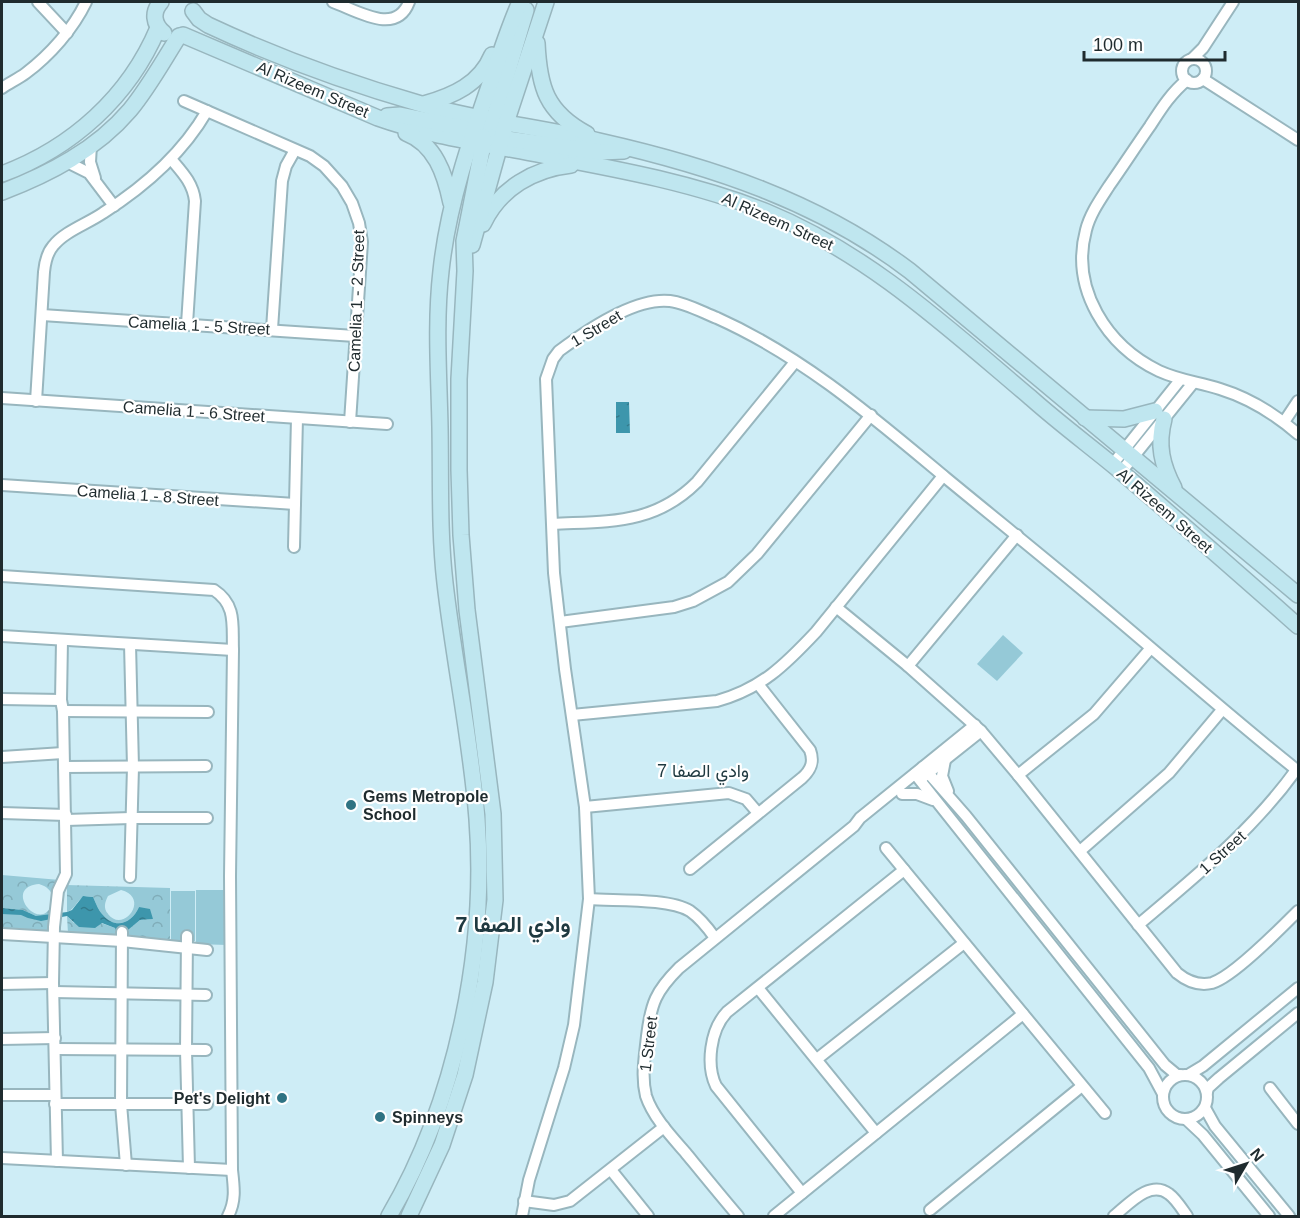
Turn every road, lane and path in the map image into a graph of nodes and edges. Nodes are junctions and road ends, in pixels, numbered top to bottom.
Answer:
1 (38, 2) edge
2 (86, 2) edge
3 (162, 2) edge
4 (333, 2) edge
5 (410, 2) edge
6 (513, 2) edge
7 (520, 2) edge
8 (528, 2) edge
9 (546, 2) edge
10 (1233, 2) edge
11 (189, 4) edge
12 (158, 28) junction
13 (67, 33) junction
14 (536, 34) junction
15 (181, 35) junction
16 (1207, 43) junction
17 (252, 44) junction
18 (279, 57) junction
19 (1192, 59) junction
20 (245, 60) junction
21 (1204, 64) junction
22 (272, 72) junction
23 (1203, 79) junction
24 (1187, 80) junction
25 (3, 87) edge
26 (184, 101) dead end
27 (422, 105) junction
28 (207, 111) junction
29 (378, 118) junction
30 (488, 134) junction
31 (598, 140) junction
32 (1299, 140) edge
33 (91, 145) junction
34 (633, 149) junction
35 (294, 150) junction
36 (171, 159) junction
37 (67, 162) junction
38 (582, 163) junction
39 (2, 174) edge
40 (95, 179) junction
41 (2, 192) edge
42 (114, 206) junction
43 (452, 208) junction
44 (465, 271) junction
45 (42, 315) junction
46 (187, 324) junction
47 (272, 329) junction
48 (355, 336) junction
49 (795, 362) junction
50 (1180, 380) junction
51 (1193, 383) junction
52 (2, 398) edge
53 (36, 400) junction
54 (1299, 400) edge
55 (871, 415) junction
56 (1160, 415) junction
57 (297, 418) junction
58 (1085, 418) junction
59 (350, 422) junction
60 (1284, 422) junction
61 (387, 424) dead end
62 (1299, 434) edge
63 (1128, 454) junction
64 (1116, 468) junction
65 (943, 476) junction
66 (2, 485) edge
67 (1177, 493) junction
68 (295, 504) junction
69 (553, 525) junction
70 (1017, 536) junction
71 (294, 547) dead end
72 (2, 576) edge
73 (1299, 595) edge
74 (836, 607) junction
75 (560, 622) junction
76 (1299, 626) edge
77 (2, 636) edge
78 (62, 640) junction
79 (130, 644) junction
80 (1150, 649) junction
81 (233, 650) junction
82 (908, 666) junction
83 (758, 684) junction
84 (2, 699) edge
85 (62, 706) junction
86 (1222, 710) junction
87 (131, 712) junction
88 (207, 712) dead end
89 (572, 715) junction
90 (978, 728) junction
91 (63, 753) junction
92 (2, 757) edge
93 (945, 760) junction
94 (206, 766) dead end
95 (63, 767) junction
96 (133, 767) junction
97 (1298, 770) edge
98 (921, 774) junction
99 (1018, 775) junction
100 (902, 794) junction
101 (952, 800) junction
102 (937, 803) junction
103 (585, 807) junction
104 (2, 813) edge
105 (758, 813) junction
106 (66, 817) junction
107 (131, 818) junction
108 (207, 818) dead end
109 (854, 826) junction
110 (886, 848) dead end
111 (1080, 850) junction
112 (690, 869) dead end
113 (904, 870) junction
114 (130, 877) dead end
115 (589, 899) junction
116 (1299, 911) edge
117 (1138, 925) junction
118 (2, 934) edge
119 (187, 936) dead end
120 (54, 937) junction
121 (122, 937) junction
122 (715, 938) junction
123 (964, 943) junction
124 (188, 948) junction
125 (207, 950) dead end
126 (2, 984) edge
127 (54, 988) junction
128 (758, 988) junction
129 (1299, 988) edge
130 (121, 993) junction
131 (188, 994) junction
132 (206, 995) dead end
133 (1287, 999) junction
134 (1298, 1013) edge
135 (1023, 1014) junction
136 (1253, 1027) junction
137 (2, 1039) edge
138 (1263, 1041) junction
139 (55, 1043) junction
140 (120, 1049) junction
141 (186, 1050) junction
142 (206, 1050) dead end
143 (817, 1059) junction
144 (1184, 1075) junction
145 (1082, 1086) junction
146 (1270, 1088) dead end
147 (1207, 1092) junction
148 (1163, 1094) junction
149 (2, 1095) edge
150 (55, 1099) junction
151 (121, 1104) junction
152 (187, 1104) junction
153 (207, 1104) dead end
154 (1205, 1108) junction
155 (1105, 1113) dead end
156 (1296, 1117) edge
157 (1187, 1120) junction
158 (664, 1127) junction
159 (876, 1133) junction
160 (2, 1158) edge
161 (57, 1161) junction
162 (126, 1164) junction
163 (189, 1168) junction
164 (232, 1170) junction
165 (611, 1170) junction
166 (802, 1193) junction
167 (524, 1201) junction
168 (930, 1210) dead end
169 (228, 1216) edge
170 (389, 1216) edge
171 (409, 1216) edge
172 (522, 1216) edge
173 (648, 1216) edge
174 (738, 1216) edge
175 (774, 1216) edge
176 (1114, 1216) edge
177 (1187, 1216) edge
178 (1269, 1216) edge
179 (1289, 1216) edge

1 - 13 street
2 - 13 street
3 - 12 street
4 - 5 street
6 - 27 street
7 - 30 street
8 - 30 street
9 - 14 street
10 - 16 street
11 - 15 street
11 - 17 street, Al Rizeem Street
12 - 15 street, Al Rizeem Street
12 - 39 street
13 - 25 street
14 - 30 street
14 - 31 street
15 - 20 street, Al Rizeem Street
15 - 33 street
16 - 19 street
16 - 21 street
17 - 18 street, Al Rizeem Street
17 - 20 street
18 - 22 street
18 - 27 street, Al Rizeem Street
19 - 21 street
19 - 24 street
20 - 22 street, Al Rizeem Street
21 - 23 street
22 - 29 street, Al Rizeem Street
23 - 24 street
23 - 32 street
24 - 50 street
26 - 28 street, Camelia 1 - 2 Street
27 - 30 street, Al Rizeem Street
28 - 35 street, Camelia 1 - 2 Street
28 - 36 street
29 - 30 street
29 - 43 street, Al Rizeem Street
30 - 31 street, Al Rizeem Street
30 - 34 street
30 - 38 street, Al Rizeem Street
30 - 43 street
30 - 44 street
31 - 34 street, Al Rizeem Street
33 - 37 street
33 - 40 street
34 - 58 street, Al Rizeem Street
35 - 47 street
35 - 48 street, Camelia 1 - 2 Street
36 - 42 street
36 - 46 street
37 - 40 street
37 - 41 street
38 - 44 street
38 - 64 street, Al Rizeem Street
40 - 42 street
42 - 45 street
43 - 170 street
44 - 171 street
45 - 46 street, Camelia 1 - 5 Street
45 - 53 street
46 - 47 street, Camelia 1 - 5 Street
47 - 48 street, Camelia 1 - 5 Street
48 - 59 street, Camelia 1 - 2 Street
49 - 55 street, 1 Street
49 - 69 street
49 - 69 street, 1 Street
50 - 51 street
50 - 56 street
51 - 56 street
51 - 60 street
52 - 53 street, Camelia 1 - 6 Street
53 - 57 street, Camelia 1 - 6 Street
54 - 60 street
55 - 65 street, 1 Street
55 - 75 street
56 - 58 street
56 - 63 street
56 - 67 street
57 - 59 street, Camelia 1 - 6 Street
57 - 68 street
58 - 63 street, Al Rizeem Street
59 - 61 street, Camelia 1 - 6 Street
60 - 62 street
63 - 64 street
63 - 67 street, Al Rizeem Street
64 - 76 street, Al Rizeem Street
65 - 70 street, 1 Street
65 - 74 street
66 - 68 street, Camelia 1 - 8 Street
67 - 73 street, Al Rizeem Street
68 - 71 street
69 - 75 street, 1 Street
70 - 80 street, 1 Street
70 - 82 street
72 - 81 street
74 - 82 street
74 - 83 street
75 - 89 street, 1 Street
77 - 78 street
78 - 79 street
78 - 85 street
79 - 81 street
79 - 87 street
80 - 86 street, 1 Street
80 - 99 street
81 - 164 street
82 - 90 street
83 - 89 street
83 - 105 street
84 - 85 street
85 - 87 street
85 - 91 street
86 - 97 street, 1 Street
86 - 111 street
87 - 88 street
87 - 96 street
89 - 103 street, 1 Street
90 - 93 street
90 - 98 street
90 - 99 street
91 - 92 street
91 - 95 street
93 - 98 street
93 - 101 street
94 - 96 street
95 - 96 street
95 - 106 street
96 - 107 street
97 - 117 street, 1 Street
98 - 100 street
98 - 101 street
98 - 102 street
98 - 109 street
99 - 111 street
100 - 102 street
100 - 109 street
101 - 144 street
102 - 148 street
103 - 105 street
103 - 115 street, 1 Street
104 - 106 street
105 - 112 street
106 - 107 street
106 - 120 street
107 - 108 street
107 - 114 street
109 - 122 street, 1 Street
110 - 113 street
111 - 117 street
113 - 123 street
113 - 128 street
115 - 122 street
115 - 167 street, 1 Street
116 - 117 street
118 - 120 street
119 - 124 street
120 - 121 street
120 - 127 street
121 - 124 street
121 - 130 street
122 - 158 street, 1 Street
123 - 135 street
123 - 143 street
124 - 125 street
124 - 131 street
126 - 127 street
127 - 130 street
127 - 139 street
128 - 143 street
128 - 166 street
129 - 133 street
130 - 131 street
130 - 140 street
131 - 132 street
131 - 141 street
133 - 134 street
133 - 136 street
134 - 138 street
135 - 145 street
135 - 159 street
136 - 138 street
136 - 144 street
137 - 139 street
138 - 147 street
139 - 140 street
139 - 150 street
140 - 141 street
140 - 151 street
141 - 142 street
141 - 152 street
143 - 159 street
144 - 147 street
144 - 148 street
145 - 155 street
145 - 168 street
146 - 156 street
147 - 154 street
148 - 157 street
149 - 150 street
150 - 151 street
150 - 161 street
151 - 152 street
151 - 162 street
152 - 153 street
152 - 163 street
154 - 157 street
154 - 179 street
157 - 178 street
158 - 165 street
158 - 174 street, 1 Street
159 - 166 street
160 - 161 street
161 - 162 street
162 - 163 street
163 - 164 street
164 - 169 street
165 - 167 street
165 - 173 street
166 - 175 street
167 - 172 street, 1 Street
176 - 177 street

